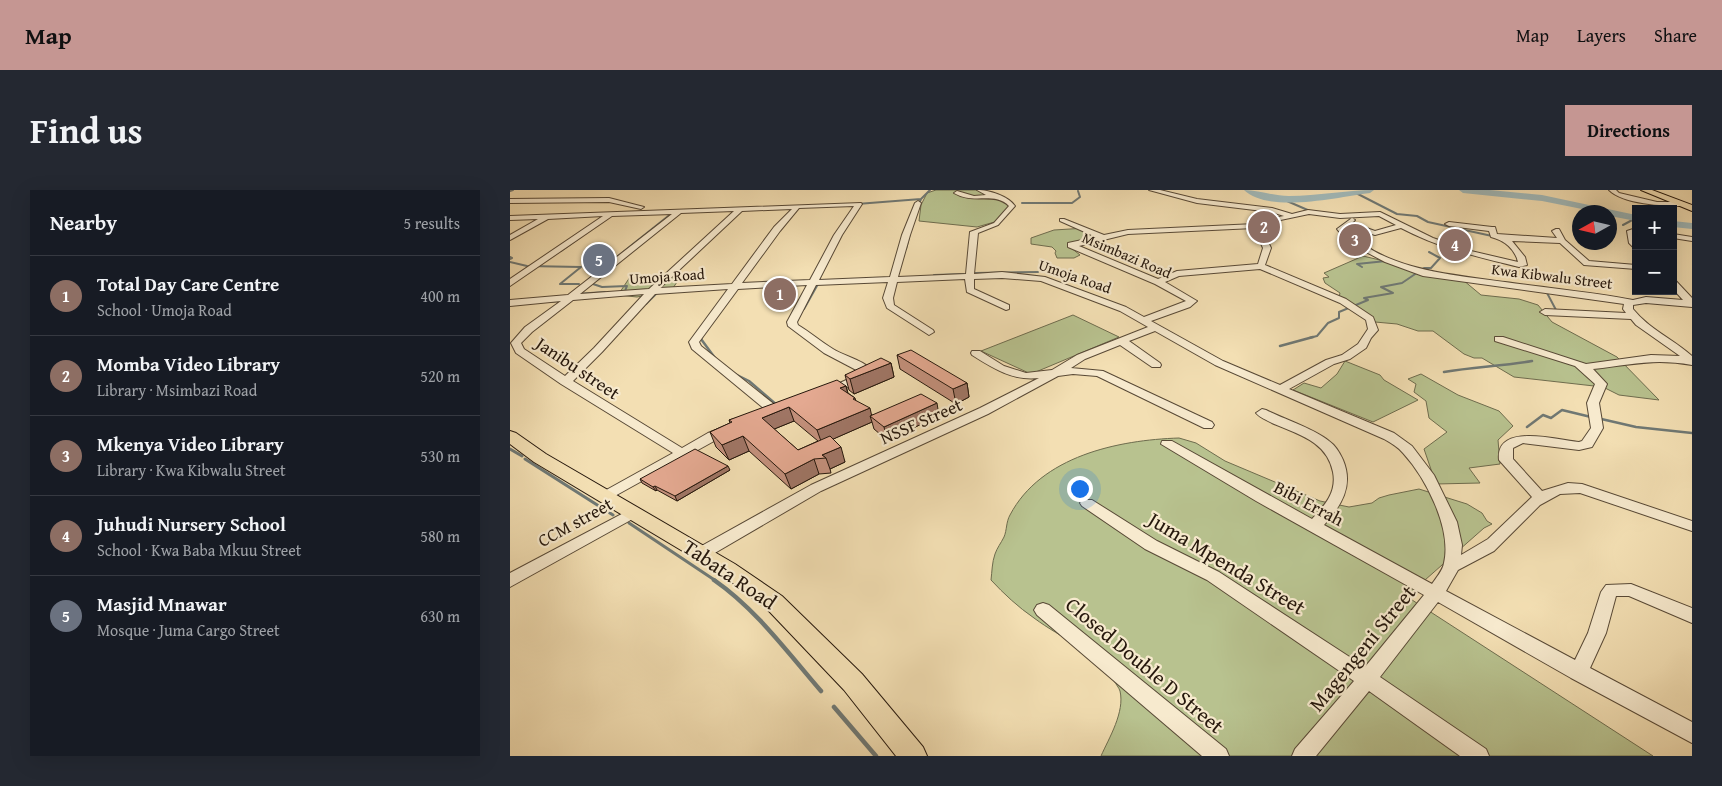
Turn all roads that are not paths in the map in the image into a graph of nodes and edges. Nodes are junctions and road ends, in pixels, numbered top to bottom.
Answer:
1 (980, 190) edge
2 (1152, 190) edge
3 (1612, 190) edge
4 (1645, 190) edge
5 (608, 192) dead end
6 (957, 193) dead end
7 (991, 196) junction
8 (595, 199) junction
9 (533, 200) junction
10 (510, 201) edge
11 (918, 203) dead end
12 (1682, 204) junction
13 (798, 206) junction
14 (1692, 208) edge
15 (739, 210) junction
16 (510, 212) edge
17 (646, 212) junction
18 (678, 212) junction
19 (612, 213) junction
20 (546, 216) junction
21 (1292, 216) junction
22 (512, 218) edge
23 (1062, 220) dead end
24 (1449, 224) dead end
25 (1257, 226) junction
26 (1396, 226) junction
27 (1556, 231) dead end
28 (1102, 237) junction
29 (1677, 237) edge
30 (510, 238) edge
31 (1506, 238) junction
32 (1692, 239) edge
33 (1562, 241) junction
34 (1261, 266) junction
35 (1632, 267) edge
36 (970, 276) junction
37 (893, 280) junction
38 (511, 281) edge
39 (814, 282) junction
40 (1158, 282) junction
41 (734, 286) junction
42 (1677, 288) edge
43 (652, 291) junction
44 (568, 298) junction
45 (1632, 302) junction
46 (510, 303) edge
47 (1692, 303) edge
48 (1006, 307) dead end
49 (1545, 312) dead end
50 (1632, 316) junction
51 (1143, 320) junction
52 (1156, 327) junction
53 (929, 332) dead end
54 (1499, 339) dead end
55 (1120, 340) junction
56 (976, 353) dead end
57 (1692, 362) edge
58 (1156, 365) dead end
59 (1584, 367) junction
60 (1054, 372) junction
61 (565, 382) junction
62 (1281, 389) junction
63 (819, 396) edge
64 (780, 410) joint
65 (1262, 413) dead end
66 (760, 418) edge
67 (744, 424) edge
68 (1208, 426) dead end
69 (510, 436) edge
70 (1167, 444) dead end
71 (682, 454) junction
72 (1540, 497) junction
73 (604, 498) junction
74 (1087, 503) dead end
75 (633, 513) junction
76 (1692, 526) edge
77 (1314, 527) junction
78 (702, 553) junction
79 (1452, 566) junction
80 (512, 577) edge
81 (1436, 592) junction
82 (1043, 610) dead end
83 (1692, 616) edge
84 (1578, 672) junction
85 (1366, 680) junction
86 (1692, 733) edge
87 (913, 756) edge
88 (1218, 756) edge
89 (1303, 756) edge
90 (1478, 756) edge

1 - 7 street
2 - 21 street, Msimbazi Road
3 - 12 street
4 - 12 main road
5 - 8 street
6 - 7 street
7 - 36 street
8 - 9 street
8 - 17 street
9 - 10 street
9 - 16 street
11 - 37 street
12 - 14 main road
13 - 15 street
13 - 39 street
13 - 41 street
15 - 18 street
15 - 43 street
17 - 18 street
17 - 19 street
18 - 44 street
19 - 20 street
19 - 38 street
20 - 22 street
20 - 30 street
21 - 25 street, Msimbazi Road
21 - 26 street, Msimbazi Road
23 - 28 street
24 - 31 street
25 - 28 street, Msimbazi Road
25 - 34 street
26 - 31 street, Msimbazi Road
26 - 45 street, Kwa Kibwalu Street
27 - 33 street
28 - 40 street, Msimbazi Road
29 - 32 street
31 - 33 street
33 - 35 street
34 - 40 street
34 - 62 street
36 - 37 street, Umoja Road
36 - 48 street
36 - 51 street, Umoja Road
37 - 39 street, Umoja Road
37 - 53 street
39 - 41 street, Umoja Road
39 - 63 street
40 - 51 street, Msimbazi Road
41 - 43 street, Umoja Road
41 - 64 street
42 - 47 street
43 - 44 street, Umoja Road
43 - 61 street
44 - 46 street, Umoja Road
44 - 61 street, Janibu street
45 - 47 street, Kwa Kibwalu Street
45 - 50 street
49 - 50 street
50 - 57 street
51 - 52 street, Umoja Road
52 - 55 street, NSSF Street
52 - 62 street, Umoja Road
54 - 59 street
55 - 58 street
55 - 60 street, NSSF Street
56 - 60 street
57 - 59 street
59 - 72 street
60 - 68 street
60 - 78 street, NSSF Street
61 - 71 street, Janibu street
62 - 79 street, Umoja Road
64 - 66 street
65 - 77 street
67 - 71 street
69 - 73 main road, Tabata Road
70 - 77 street, Bibi Errah
71 - 73 street
72 - 76 street
72 - 79 street
73 - 75 main road, Tabata Road
74 - 85 street, Juma Mpenda Street
75 - 78 main road, Tabata Road
75 - 80 street, CCM street
77 - 81 street, Bibi Errah
78 - 87 main road, Tabata Road
79 - 81 street, Magengeni Street
81 - 84 street, Bibi Errah
81 - 85 street, Magengeni Street
82 - 88 street, Closed Double D Street
83 - 84 street
84 - 86 street, Bibi Errah
85 - 89 street, Magengeni Street
85 - 90 street, Juma Mpenda Street

